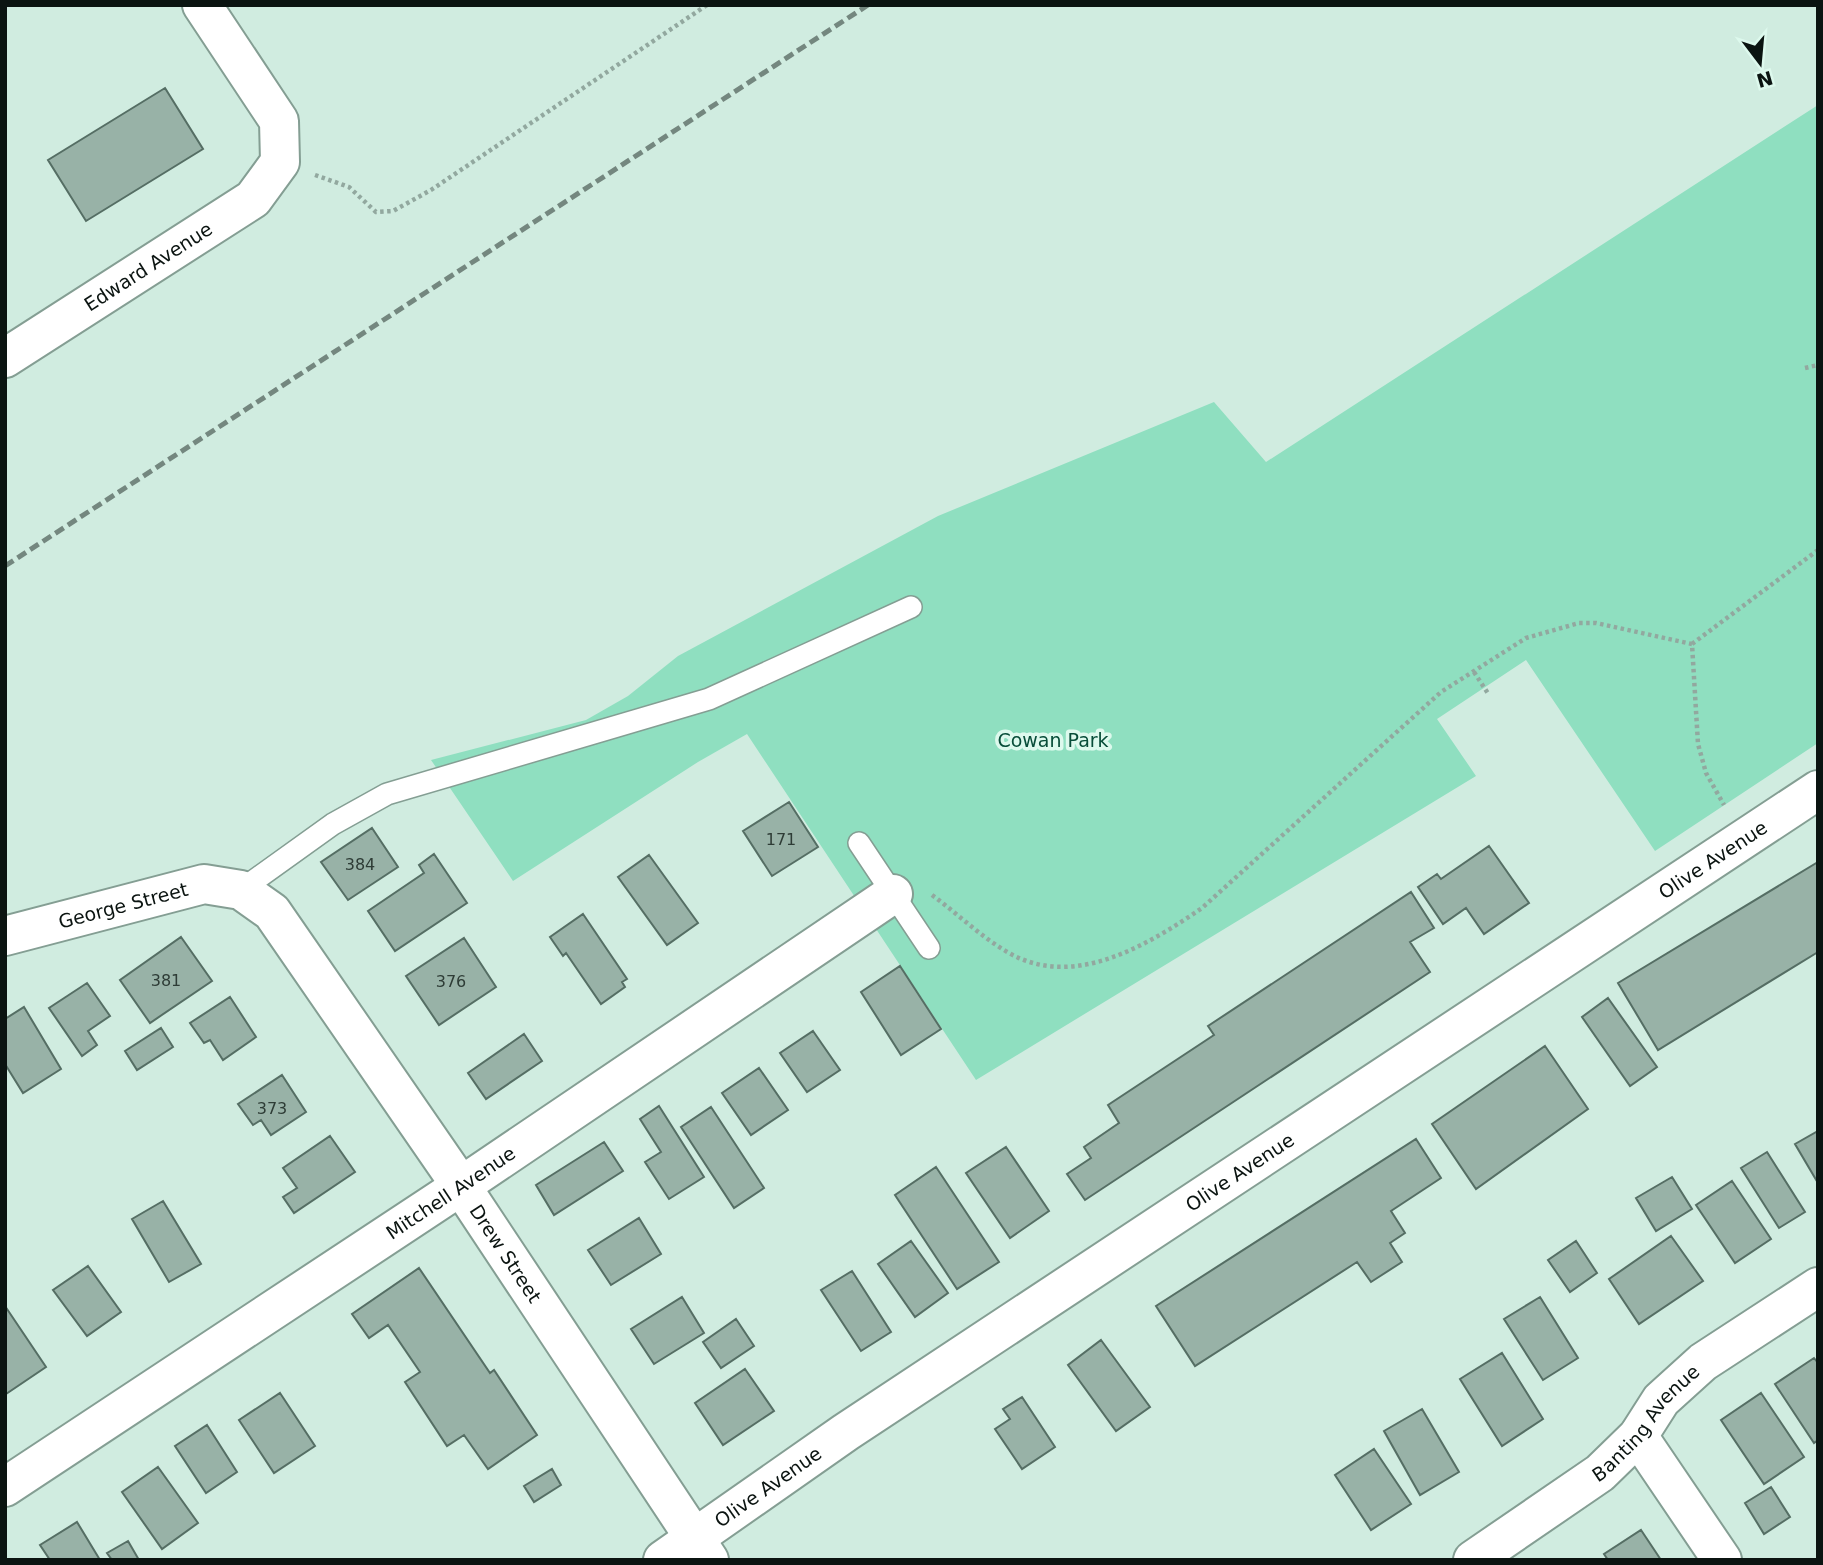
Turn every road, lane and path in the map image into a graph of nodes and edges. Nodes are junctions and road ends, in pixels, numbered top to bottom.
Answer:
1 (202, 5) edge
2 (708, 5) edge
3 (297, 168) junction
4 (5, 358) edge
5 (1818, 365) edge
6 (1805, 368) dead end
7 (1818, 550) edge
8 (911, 607) dead end
9 (1692, 645) junction
10 (1474, 672) junction
11 (1489, 695) dead end
12 (1818, 790) edge
13 (1725, 807) dead end
14 (859, 843) dead end
15 (242, 890) junction
16 (893, 894) junction
17 (5, 936) edge
18 (929, 948) dead end
19 (461, 1186) junction
20 (1818, 1287) edge
21 (1638, 1436) junction
22 (5, 1487) edge
23 (702, 1549) edge
24 (663, 1560) edge
25 (1474, 1560) edge
26 (1723, 1560) edge

1 - 3 street
2 - 3 path
3 - 4 street, Edward Avenue
5 - 6 path
7 - 9 path
8 - 15 lane
9 - 10 path
9 - 13 path
10 - 11 path
10 - 16 path
12 - 23 street, Olive Avenue
14 - 16 lane
15 - 17 street, George Street
15 - 19 street, Drew Street
16 - 18 lane
16 - 19 street, Mitchell Avenue
19 - 22 street, Mitchell Avenue
19 - 23 street, Drew Street
20 - 21 street, Banting Avenue
21 - 25 street, Banting Avenue
21 - 26 street
23 - 24 street, Olive Avenue

